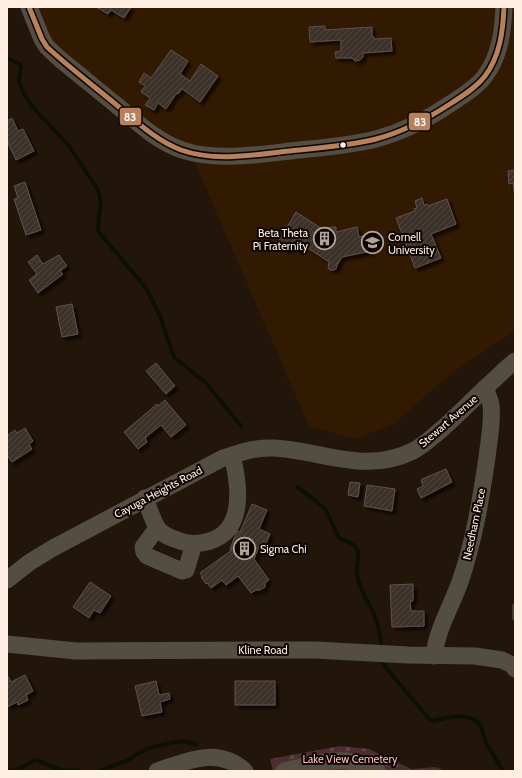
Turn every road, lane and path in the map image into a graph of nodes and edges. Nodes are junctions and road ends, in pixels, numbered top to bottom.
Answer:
1 (29, 7) edge
2 (504, 7) edge
3 (515, 361) edge
4 (485, 388) junction
5 (232, 455) junction
6 (323, 456) joint
7 (145, 498) junction
8 (157, 528) junction
9 (194, 544) junction
10 (7, 580) edge
11 (7, 644) edge
12 (434, 656) junction
13 (515, 669) edge
14 (362, 768) edge
15 (157, 771) edge
16 (245, 771) edge
17 (284, 771) edge
18 (377, 771) edge

1 - 2 street
3 - 4 street, Stewart Avenue
4 - 6 street, Stewart Avenue
4 - 12 street, Needham Place
5 - 6 street, Cayuga Heights Road
5 - 7 street, Cayuga Heights Road
5 - 9 street
7 - 8 street
7 - 10 street, Cayuga Heights Road
8 - 9 street
8 - 9 street
11 - 12 street, Kline Road
12 - 13 street, Kline Road
14 - 17 street
14 - 18 street
15 - 16 street

